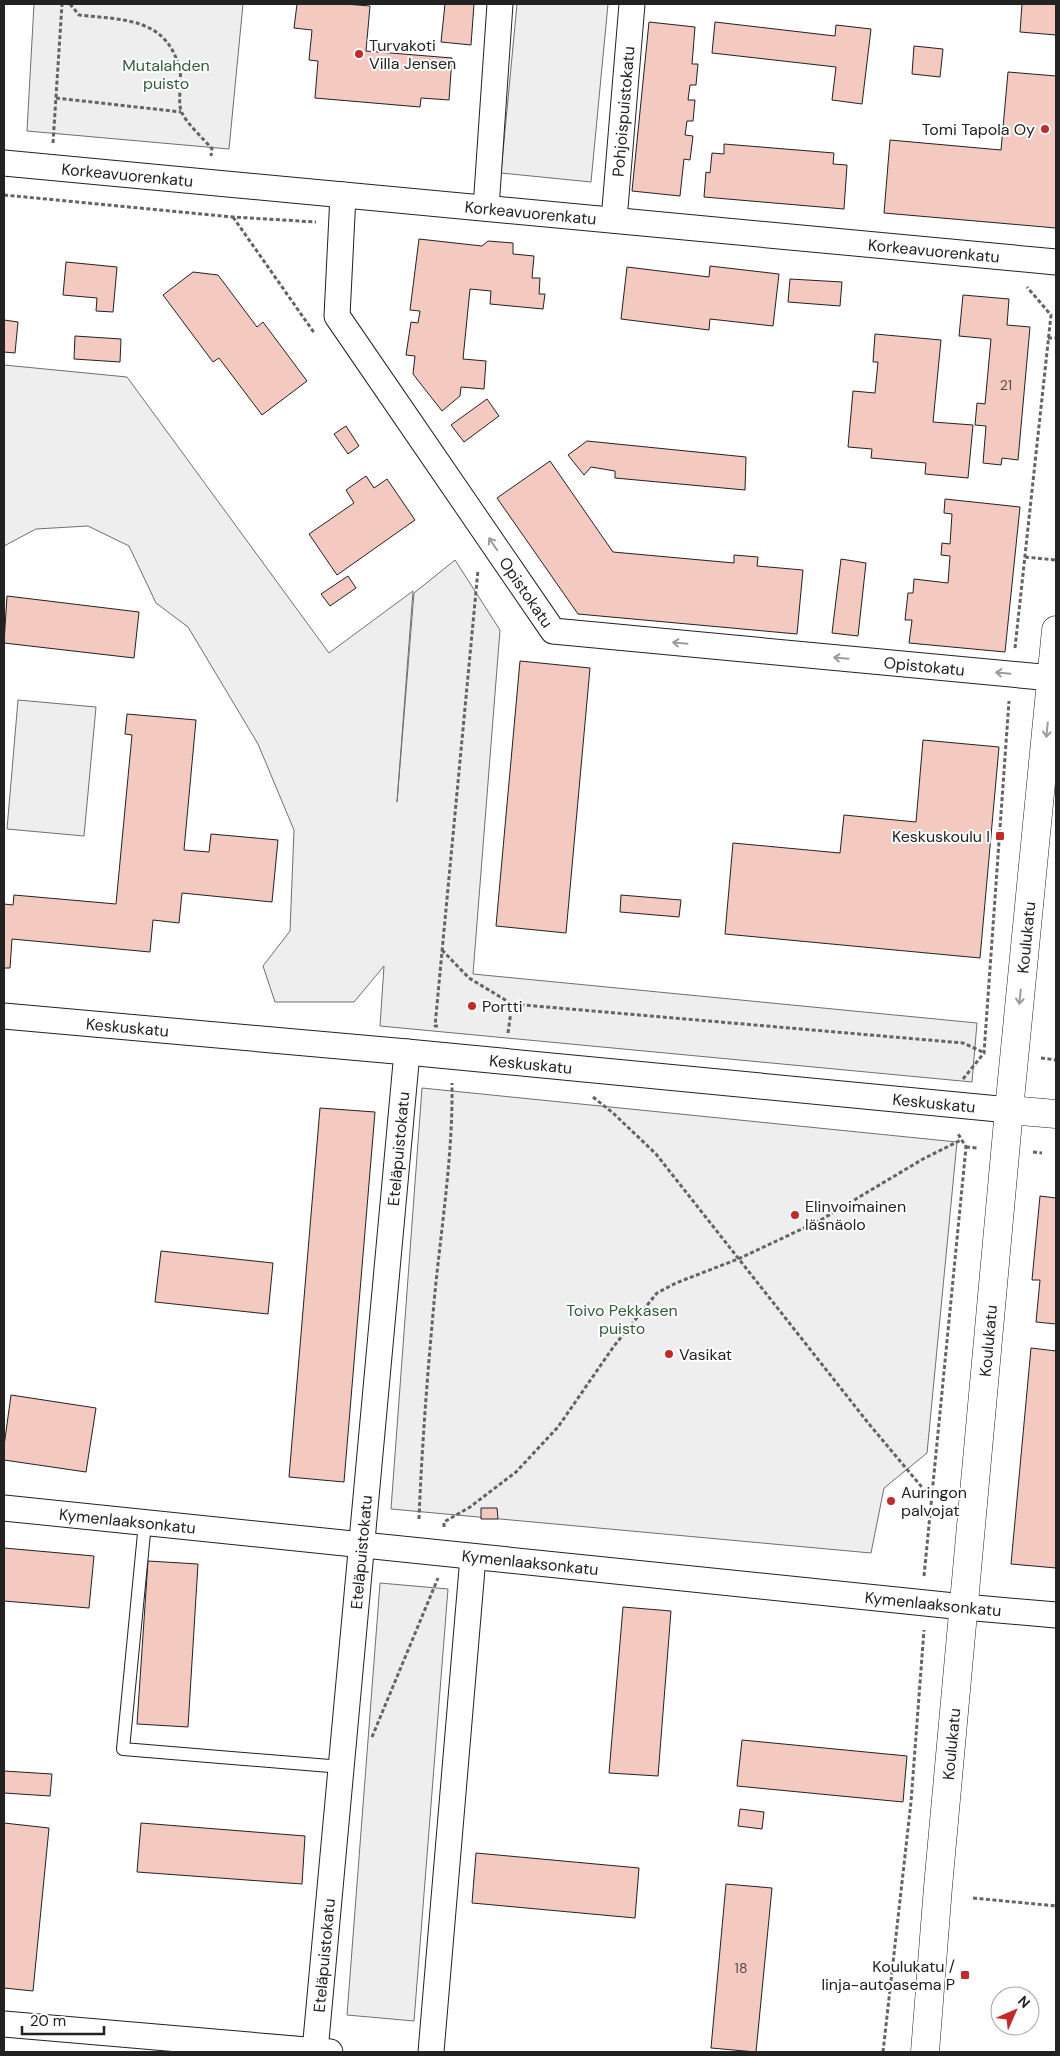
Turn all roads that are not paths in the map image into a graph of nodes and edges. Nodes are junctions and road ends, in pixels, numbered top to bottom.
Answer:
1 (500, 4) edge
2 (632, 4) edge
3 (4, 163) edge
4 (343, 194) junction
5 (486, 208) junction
6 (614, 220) junction
7 (1056, 262) edge
8 (1056, 630) edge
9 (1052, 678) junction
10 (4, 1016) edge
11 (407, 1052) junction
12 (1009, 1110) junction
13 (1056, 1114) edge
14 (4, 1508) edge
15 (145, 1523) junction
16 (361, 1544) junction
17 (473, 1556) junction
18 (964, 1607) junction
19 (1056, 1615) edge
20 (342, 1767) junction
21 (4, 2024) edge
22 (323, 2052) edge
23 (431, 2052) edge
24 (925, 2052) edge

1 - 5 street
2 - 6 street, Pohjoispuistokatu
3 - 4 street, Korkeavuorenkatu
4 - 5 street, Korkeavuorenkatu
9 -> 4 street, Opistokatu
5 - 6 street, Korkeavuorenkatu
6 - 7 street, Korkeavuorenkatu
8 - 9 main road, Koulukatu
9 -> 12 main road, Koulukatu
10 - 11 street, Keskuskatu
11 - 12 street, Keskuskatu
11 - 16 street, Eteläpuistokatu
12 - 13 main road, Keskuskatu
12 - 18 main road, Koulukatu
14 - 15 street, Kymenlaaksonkatu
15 - 16 street, Kymenlaaksonkatu
15 - 20 lane
16 - 17 street, Kymenlaaksonkatu
16 - 20 street, Eteläpuistokatu
17 - 18 street, Kymenlaaksonkatu
17 - 23 street
18 - 19 street, Kymenlaaksonkatu
18 - 24 main road, Koulukatu
20 - 22 street, Eteläpuistokatu
21 - 22 street

